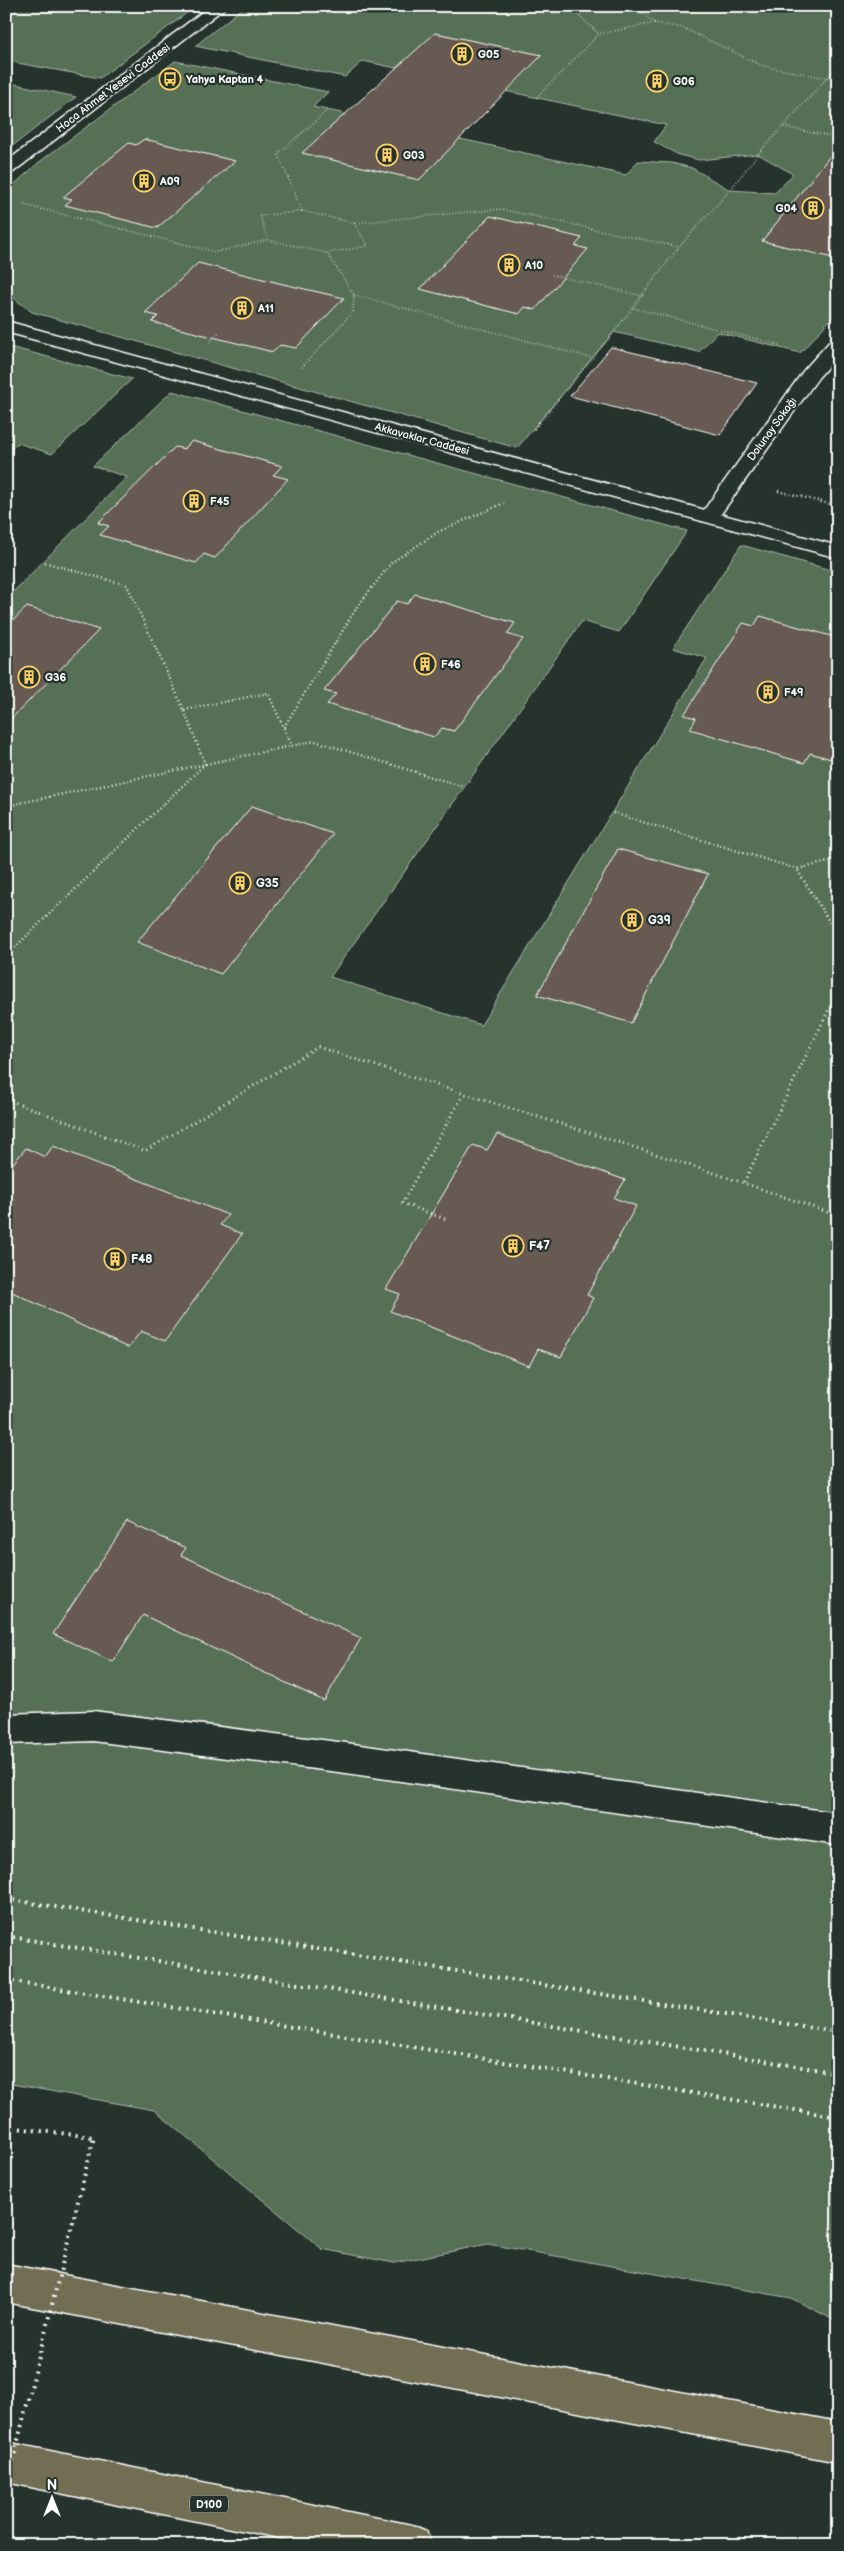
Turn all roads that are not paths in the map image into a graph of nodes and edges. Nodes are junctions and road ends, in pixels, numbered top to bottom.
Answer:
1 (220, 6) edge
2 (6, 170) edge
3 (9, 325) edge
4 (838, 343) edge
5 (709, 517) junction
6 (838, 552) edge
7 (6, 1729) edge
8 (838, 1829) edge
9 (6, 2283) edge
10 (838, 2442) edge
11 (6, 2462) edge
12 (412, 2545) edge

1 - 2 street, Hoca Ahmet Yesevi Caddesi
3 - 5 street, Akkavaklar Caddesi
4 - 5 street, Dolunay Sokağı
5 - 6 street, Akkavaklar Caddesi
7 - 8 street
9 - 10 highway
11 - 12 highway, D100

